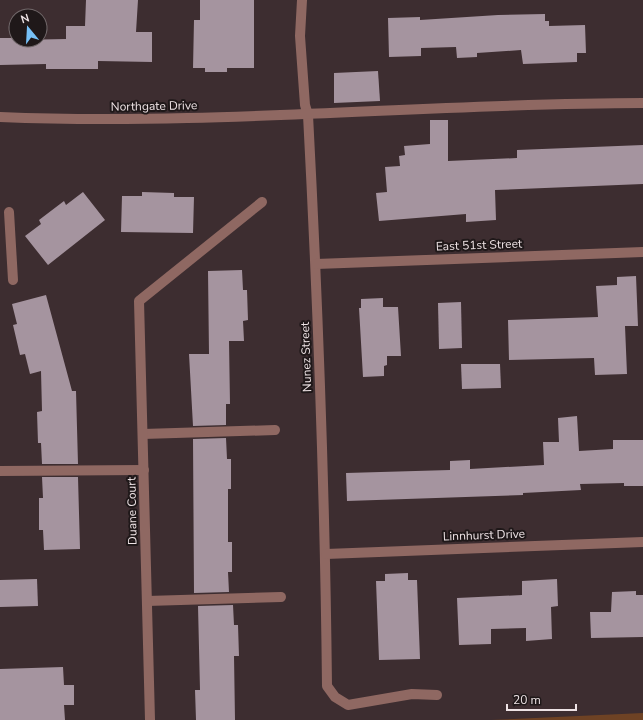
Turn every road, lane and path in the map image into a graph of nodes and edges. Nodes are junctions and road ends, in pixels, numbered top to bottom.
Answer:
1 (302, 0) edge
2 (643, 103) edge
3 (308, 115) junction
4 (0, 117) edge
5 (262, 202) dead end
6 (9, 212) dead end
7 (643, 252) edge
8 (316, 264) junction
9 (13, 280) dead end
10 (275, 430) dead end
11 (143, 434) junction
12 (144, 470) junction
13 (0, 472) edge
14 (643, 542) edge
15 (326, 554) junction
16 (281, 597) dead end
17 (147, 601) junction
18 (437, 695) dead end
19 (150, 720) edge

1 - 3 street, Nunez Street
2 - 3 street, Northgate Drive
3 - 4 street, Northgate Drive
3 - 8 street, Nunez Street
5 - 11 street, Duane Court
6 - 9 street
7 - 8 street, East 51st Street
8 - 15 street, Nunez Street
10 - 11 street
11 - 12 street, Duane Court
12 - 13 street
12 - 17 street, Duane Court
14 - 15 street, Linnhurst Drive
15 - 18 street, Nunez Street
16 - 17 street
17 - 19 street, Duane Court

